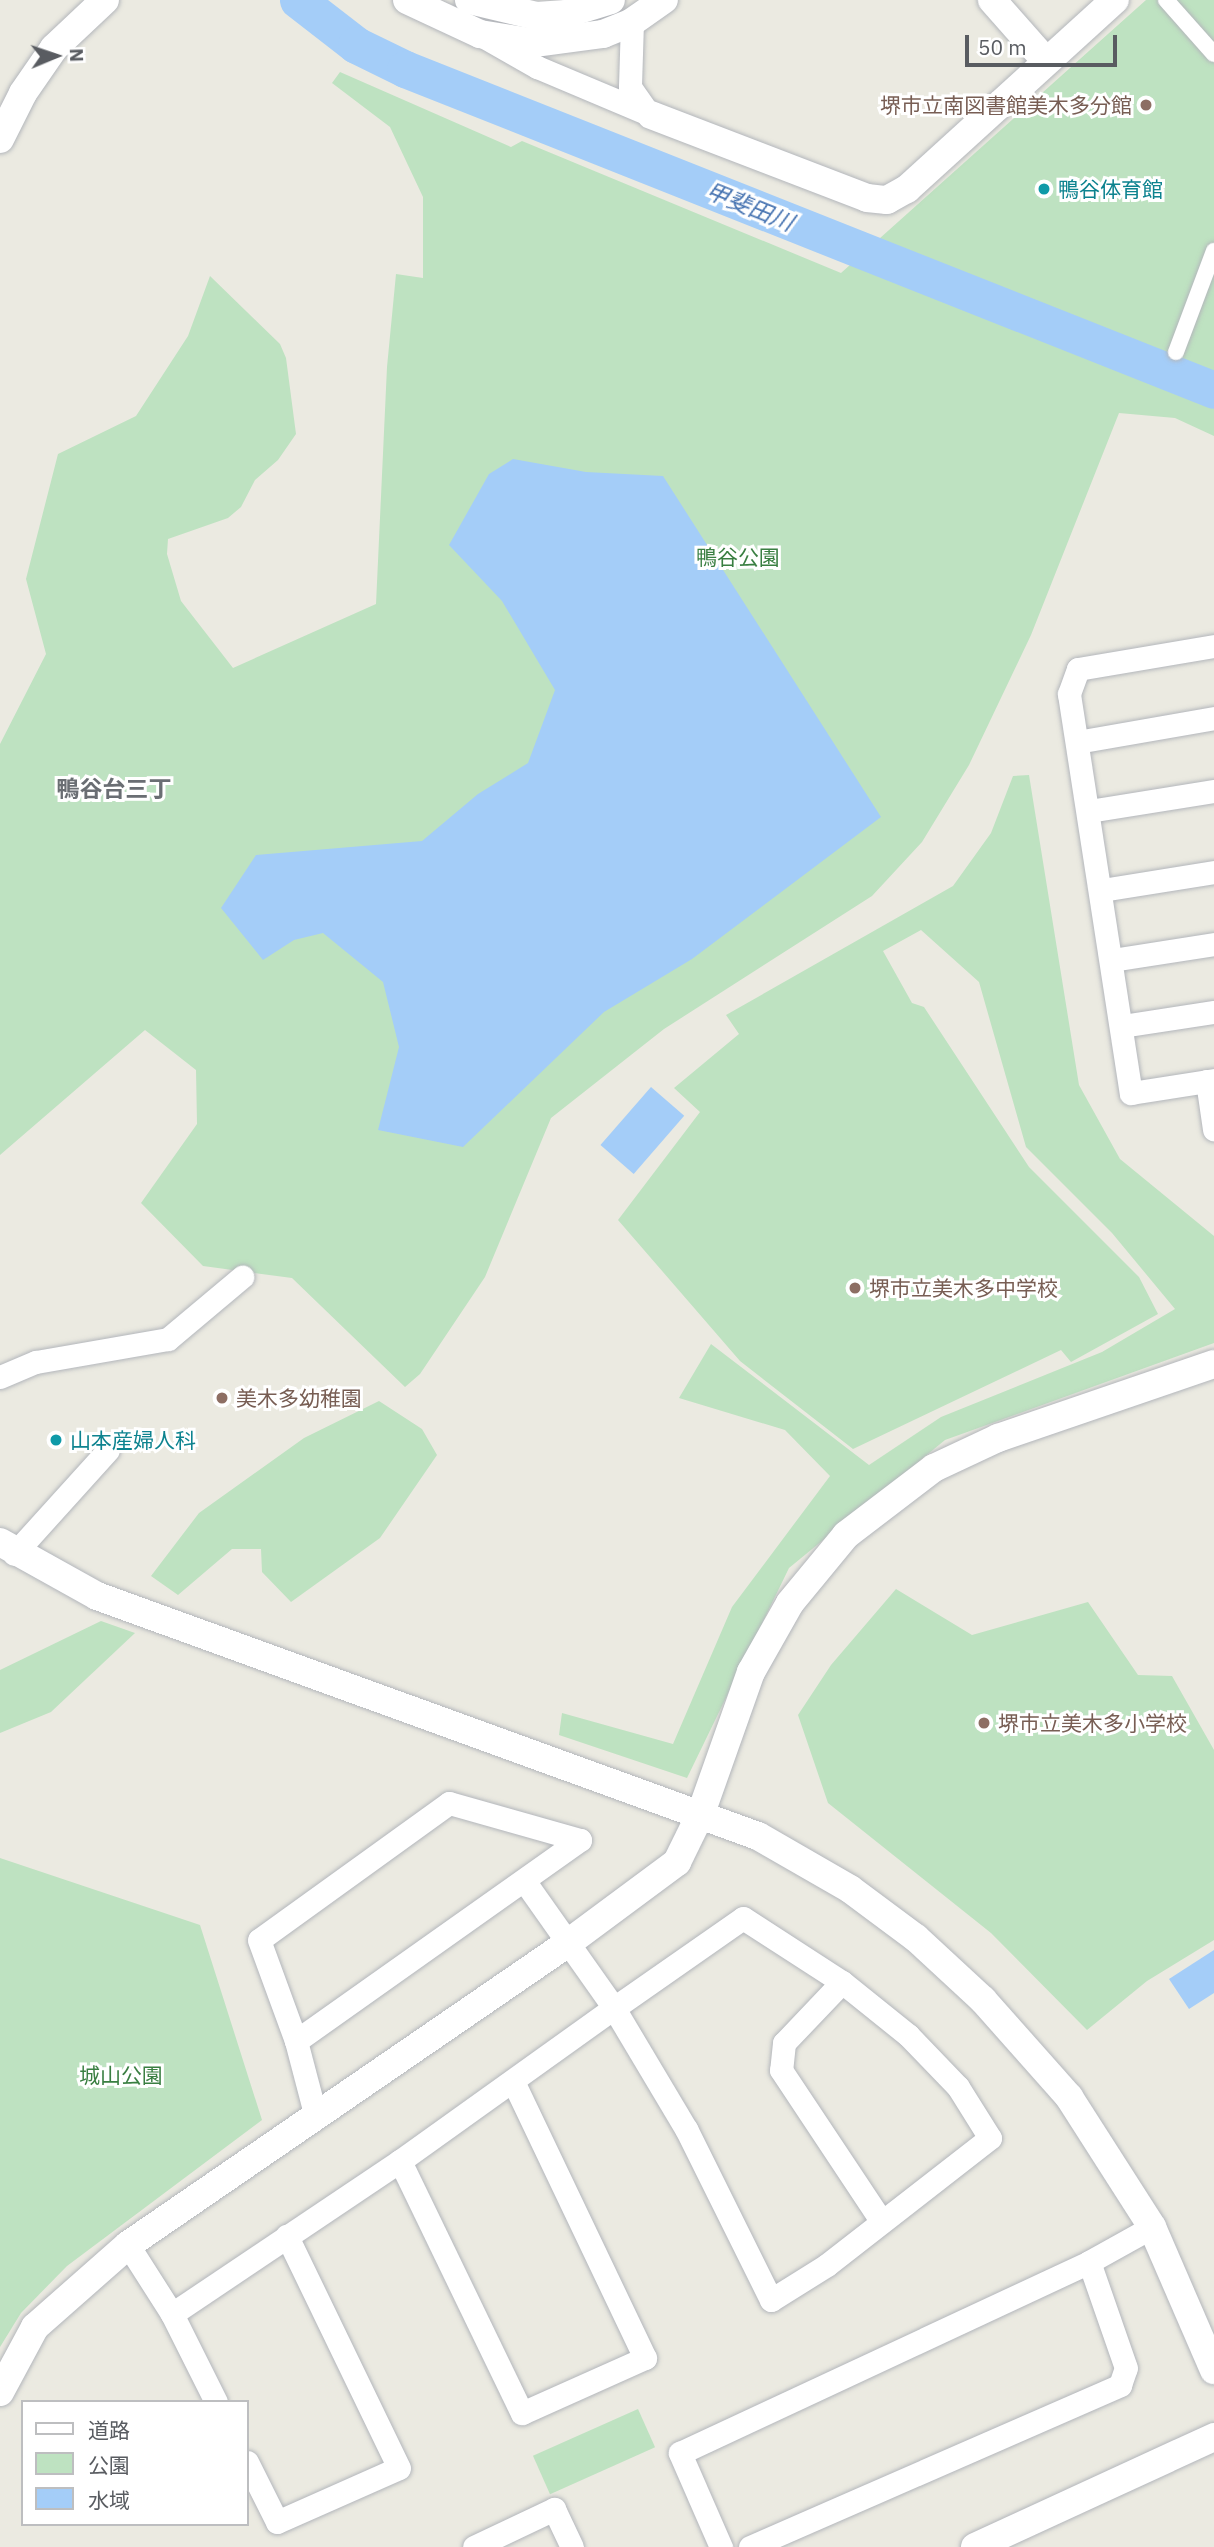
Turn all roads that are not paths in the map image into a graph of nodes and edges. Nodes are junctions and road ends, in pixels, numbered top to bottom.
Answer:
1 (105, 0) edge
2 (407, 0) edge
3 (469, 0) edge
4 (611, 0) edge
5 (664, 0) edge
6 (992, 0) edge
7 (1115, 0) edge
8 (1166, 0) edge
9 (632, 22) junction
10 (480, 34) junction
11 (1214, 54) edge
12 (1045, 60) junction
13 (651, 116) junction
14 (0, 139) edge
15 (1214, 251) edge
16 (1176, 352) dead end
17 (1214, 646) edge
18 (1214, 719) edge
19 (1077, 741) junction
20 (1214, 791) edge
21 (1089, 811) junction
22 (1214, 872) edge
23 (1102, 890) junction
24 (1214, 944) edge
25 (1112, 960) junction
26 (1214, 1012) edge
27 (1122, 1026) junction
28 (1210, 1081) edge
29 (1214, 1129) edge
30 (242, 1277) dead end
31 (1214, 1364) edge
32 (0, 1377) edge
33 (108, 1450) dead end
34 (7, 1548) edge
35 (701, 1813) junction
36 (525, 1882) junction
37 (568, 1943) junction
38 (842, 1982) junction
39 (614, 2008) junction
40 (296, 2041) junction
41 (513, 2081) junction
42 (316, 2117) junction
43 (400, 2161) junction
44 (882, 2222) junction
45 (1152, 2227) junction
46 (287, 2236) junction
47 (128, 2245) junction
48 (1089, 2262) junction
49 (172, 2314) junction
50 (1214, 2370) edge
51 (0, 2392) edge
52 (215, 2400) edge
53 (1214, 2437) edge
54 (248, 2464) edge
55 (474, 2547) edge
56 (572, 2547) edge
57 (721, 2547) edge
58 (750, 2547) edge
59 (975, 2547) edge

1 - 14 street
2 - 10 street
3 - 4 street
5 - 9 street
6 - 12 street
7 - 12 street
8 - 11 street
9 - 10 street
9 - 13 street
10 - 13 street
12 - 13 street
15 - 16 street
17 - 19 street
18 - 19 street
19 - 21 street
20 - 21 street
21 - 23 street
22 - 23 street
23 - 25 street
24 - 25 street
25 - 27 street
26 - 27 street
27 - 28 street
28 - 29 street
30 - 32 street
31 - 35 street
33 - 34 street
34 - 35 street
35 - 37 street
35 - 45 street
36 - 37 street
36 - 40 street
36 - 40 street
37 - 39 street
37 - 42 street
38 - 39 street
38 - 44 street
38 - 44 street
39 - 41 street
39 - 44 street
40 - 42 street
41 - 43 street
41 - 43 street
42 - 47 street
43 - 46 street
45 - 48 street
45 - 50 street
46 - 49 street
46 - 54 street
47 - 49 street
47 - 51 street
48 - 57 street
48 - 58 street
49 - 52 street
53 - 59 street
55 - 56 street

